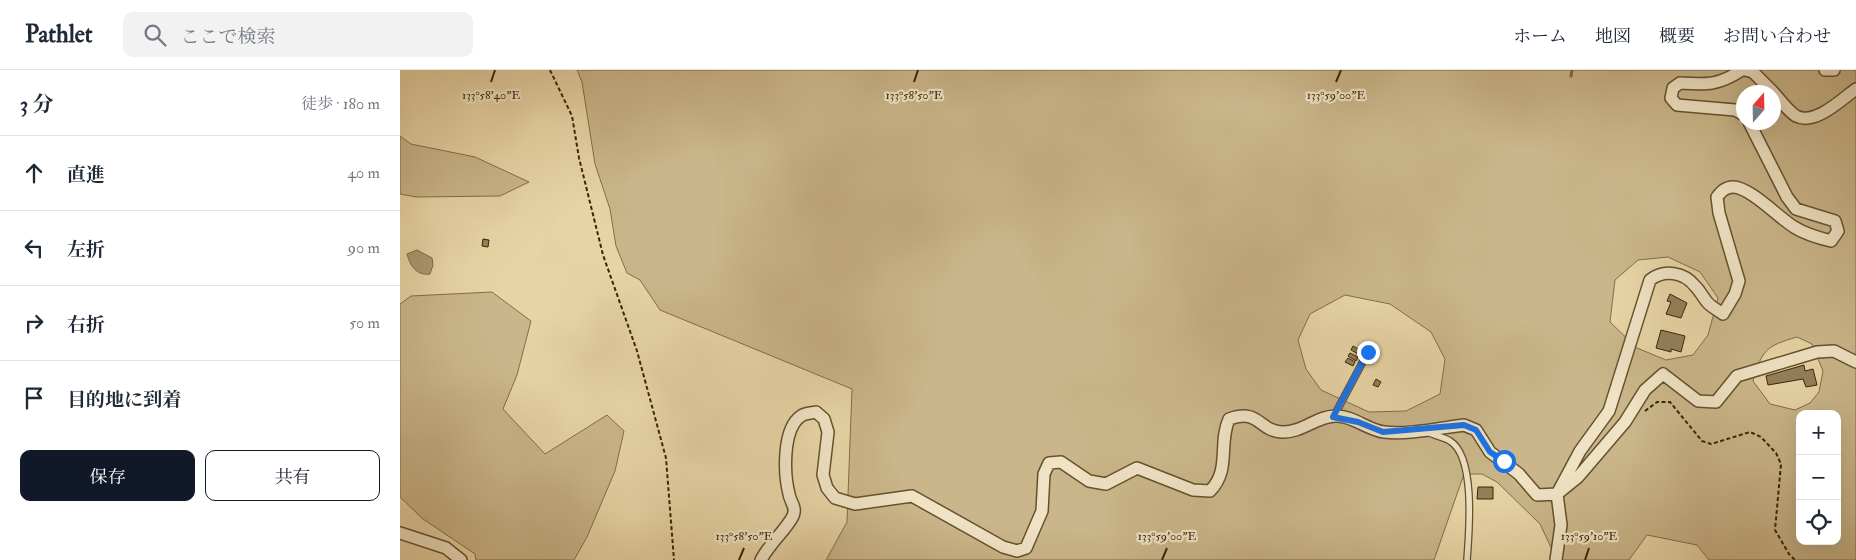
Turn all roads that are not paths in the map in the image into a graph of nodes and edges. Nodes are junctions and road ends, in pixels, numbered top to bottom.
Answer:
1 (1744, 70) edge
2 (1825, 70) edge
3 (1834, 70) edge
4 (1765, 85) edge
5 (1856, 90) edge
6 (1781, 101) edge
7 (1736, 111) edge
8 (1752, 130) edge
9 (1368, 352) dead end
10 (1856, 362) edge
11 (1333, 417) junction
12 (1424, 430) junction
13 (1557, 494) junction
14 (400, 533) edge
15 (461, 560) edge
16 (762, 560) edge
17 (1467, 560) edge
18 (1556, 560) edge

1 - 4 street
1 - 7 street
2 - 3 street
5 - 6 street
8 - 13 street
9 - 11 lane
10 - 13 street
11 - 12 street
11 - 16 street
12 - 13 street
12 - 17 lane
13 - 18 street
14 - 15 street

